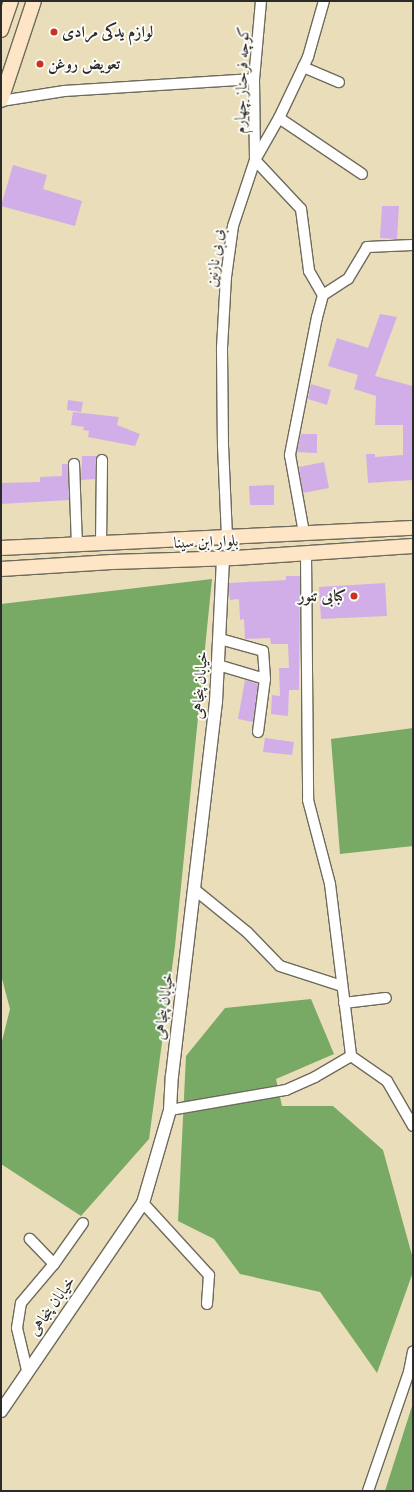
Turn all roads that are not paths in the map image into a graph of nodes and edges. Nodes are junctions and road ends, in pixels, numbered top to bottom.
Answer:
1 (11, 1) edge
2 (34, 1) edge
3 (261, 1) edge
4 (324, 1) edge
5 (1, 30) edge
6 (303, 67) junction
7 (254, 79) junction
8 (339, 82) dead end
9 (1, 101) edge
10 (279, 118) junction
11 (256, 160) junction
12 (362, 174) dead end
13 (413, 246) edge
14 (323, 294) junction
15 (102, 460) dead end
16 (74, 464) dead end
17 (413, 528) edge
18 (304, 533) junction
19 (227, 537) junction
20 (101, 544) junction
21 (76, 545) junction
22 (413, 546) edge
23 (1, 548) edge
24 (306, 554) junction
25 (223, 559) junction
26 (1, 569) edge
27 (220, 639) junction
28 (218, 665) junction
29 (265, 679) junction
30 (258, 732) dead end
31 (194, 889) junction
32 (342, 986) junction
33 (386, 998) dead end
34 (344, 1003) junction
35 (351, 1056) junction
36 (170, 1110) junction
37 (413, 1126) edge
38 (143, 1203) junction
39 (83, 1224) dead end
40 (30, 1239) dead end
41 (54, 1264) junction
42 (208, 1304) dead end
43 (413, 1351) edge
44 (27, 1370) junction
45 (1, 1411) edge
46 (368, 1491) edge

1 - 5 main road
2 - 9 main road
3 - 7 street, کوچه فرحناز چهارم
4 - 6 street, بی بی نازنین
6 - 8 street
6 - 10 street, بی بی نازنین
7 - 9 street
7 - 11 street, کوچه فرحناز چهارم
10 - 11 street, بی بی نازنین
10 - 12 street
11 - 14 street
11 - 19 street, بی بی نازنین
13 - 14 street
14 - 18 street
15 - 20 street
16 - 21 street
17 - 18 main road, بلوار ابن سینا
18 - 19 main road, بلوار ابن سینا
19 - 20 main road, بلوار ابن سینا
20 - 21 main road, بلوار ابن سینا
21 - 23 main road, بلوار ابن سینا
22 - 24 main road, بلوار ابن سینا
24 - 25 main road, بلوار ابن سینا
24 - 32 street
25 - 26 main road, بلوار ابن سینا
25 - 27 street, خیابان پنجاهی
27 - 28 street, خیابان پنجاهی
27 - 29 street
28 - 29 street
28 - 31 street, خیابان پنجاهی
29 - 30 street
31 - 32 street
31 - 36 street, خیابان پنجاهی
32 - 34 street
33 - 34 street
34 - 35 street
35 - 36 street
35 - 37 street
36 - 38 street, خیابان پنجاهی
38 - 42 street
38 - 44 street, خیابان پنجاهی
39 - 41 street
40 - 41 street
41 - 44 street
43 - 46 street
44 - 45 street, خیابان پنجاهی

